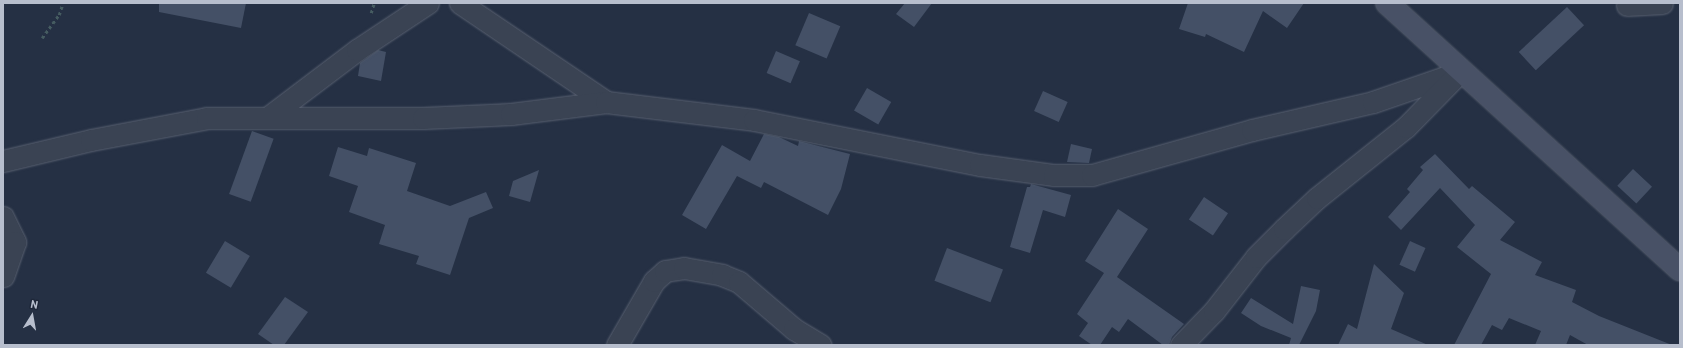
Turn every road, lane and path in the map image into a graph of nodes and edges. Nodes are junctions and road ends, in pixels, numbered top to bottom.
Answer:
1 (64, 3) edge
2 (428, 3) edge
3 (460, 3) edge
4 (1387, 3) edge
5 (1662, 3) edge
6 (1627, 5) dead end
7 (42, 38) dead end
8 (1460, 72) junction
9 (606, 102) junction
10 (267, 118) junction
11 (3, 161) edge
12 (3, 217) edge
13 (1680, 270) edge
14 (3, 276) edge
15 (616, 345) edge
16 (821, 345) edge
17 (1181, 345) edge

1 - 7 path
2 - 10 street
3 - 9 street
4 - 8 main road
5 - 6 street
8 - 9 street
8 - 13 main road
8 - 17 street
9 - 10 street
10 - 11 street
12 - 14 street
15 - 16 street

